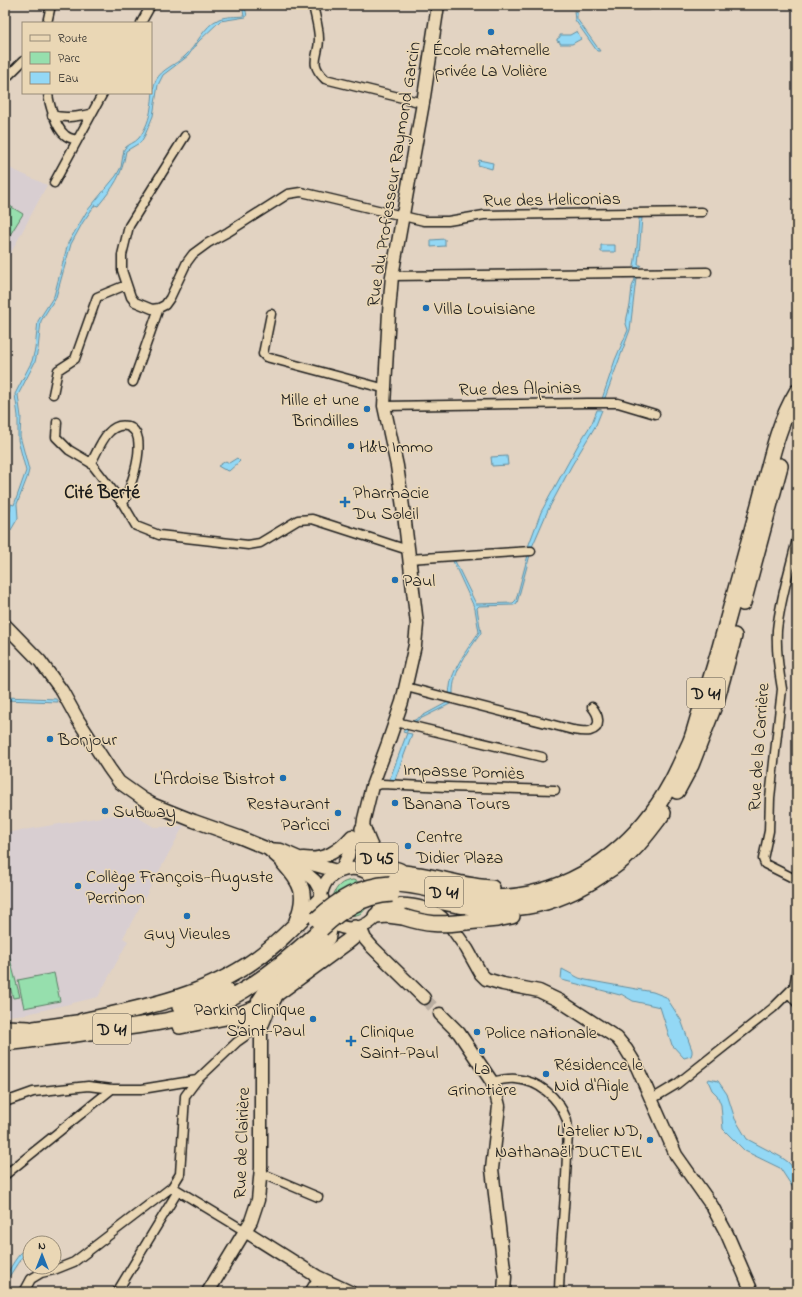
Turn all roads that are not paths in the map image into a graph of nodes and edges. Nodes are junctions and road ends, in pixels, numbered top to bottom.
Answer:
1 (51, 5) edge
2 (151, 5) edge
3 (313, 5) edge
4 (438, 5) edge
5 (634, 5) edge
6 (648, 5) edge
7 (47, 22) edge
8 (142, 22) edge
9 (22, 62) edge
10 (5, 79) edge
11 (48, 94) edge
12 (102, 94) edge
13 (423, 103) junction
14 (91, 114) junction
15 (52, 115) junction
16 (184, 136) dead end
17 (77, 140) junction
18 (54, 183) dead end
19 (702, 212) dead end
20 (403, 217) junction
21 (707, 272) dead end
22 (392, 276) junction
23 (126, 285) junction
24 (159, 308) junction
25 (271, 314) dead end
26 (133, 382) dead end
27 (386, 389) junction
28 (797, 392) edge
29 (53, 394) dead end
30 (384, 406) junction
31 (797, 412) edge
32 (655, 414) dead end
33 (57, 422) dead end
34 (91, 463) junction
35 (123, 504) junction
36 (797, 539) edge
37 (531, 551) dead end
38 (408, 555) junction
39 (5, 625) edge
40 (406, 687) junction
41 (592, 707) dead end
42 (404, 724) junction
43 (542, 757) dead end
44 (372, 786) junction
45 (556, 790) dead end
46 (360, 828) junction
47 (291, 860) junction
48 (620, 862) junction
49 (601, 863) junction
50 (339, 871) junction
51 (406, 873) junction
52 (370, 875) junction
53 (797, 880) edge
54 (385, 900) junction
55 (324, 914) junction
56 (442, 918) dead end
57 (296, 925) junction
58 (459, 925) junction
59 (358, 928) junction
60 (797, 968) edge
61 (789, 993) junction
62 (276, 994) junction
63 (424, 998) tunnel mouth
64 (797, 1003) edge
65 (258, 1007) junction
66 (440, 1014) tunnel mouth
67 (233, 1016) junction
68 (261, 1024) junction
69 (5, 1028) edge
70 (29, 1029) junction
71 (64, 1030) junction
72 (5, 1032) edge
73 (5, 1044) edge
74 (197, 1080) junction
75 (492, 1082) junction
76 (112, 1089) junction
77 (652, 1099) junction
78 (5, 1102) edge
79 (261, 1172) junction
80 (5, 1175) edge
81 (175, 1189) junction
82 (318, 1197) dead end
83 (245, 1231) junction
84 (318, 1277) junction
85 (24, 1292) edge
86 (117, 1292) edge
87 (208, 1292) edge
88 (309, 1292) edge
89 (324, 1292) edge
90 (350, 1292) edge
91 (504, 1292) edge
92 (559, 1292) edge
93 (752, 1292) edge

1 - 7 street
2 - 8 street
3 - 13 street
4 - 13 main road, Rue du Professeur Raymond Garcin / D 45
5 - 6 street
9 - 10 street
11 - 15 street
12 - 14 street
13 - 20 main road, Rue du Professeur Raymond Garcin / D 45
14 - 15 street
14 - 17 street
15 - 17 street
16 - 23 street
17 - 18 street
19 - 20 street, Rue des Heliconias
20 - 22 main road, Rue du Professeur Raymond Garcin / D 45
20 - 24 street, Rue des Heliconias
21 - 22 street
22 - 27 main road, Rue du Professeur Raymond Garcin / D 45
23 - 24 street
23 - 29 street
24 - 26 street
25 - 27 street
27 - 30 main road, Rue du Professeur Raymond Garcin / D 45
28 - 49 highway, D 41
30 - 32 street, Rue des Alpinias
30 - 38 main road, Rue du Professeur Raymond Garcin / D 45
31 - 48 highway, D 41
33 - 34 street
34 - 35 street
34 - 35 street
35 - 38 street
36 - 53 street, Rue de la Carrière
37 - 38 street
38 - 40 main road, Rue du Professeur Raymond Garcin / D 45
39 - 47 main road
40 - 41 street
40 - 42 main road, Rue du Professeur Raymond Garcin / D 45
42 - 43 street
42 - 44 main road, Rue du Professeur Raymond Garcin / D 45
44 - 45 street, Impasse Pomiès
44 - 46 main road, Rue du Professeur Raymond Garcin / D 45
46 - 47 main road, D 45
46 - 50 main road, Rue du Professeur Raymond Garcin / D 45
46 - 51 highway, D 45
46 - 52 main road, Rue du Professeur Raymond Garcin / D 45
47 - 50 main road
47 - 55 main road
47 - 57 highway
48 - 54 highway, D 41
48 - 58 highway
49 - 51 highway
49 - 54 highway, D 41
50 - 52 main road
50 - 55 main road
51 - 52 highway
54 - 55 highway, D 41, bridge
54 - 56 main road
54 - 58 highway, bridge
54 - 59 main road
55 - 57 highway
55 - 59 main road
55 - 65 main road
55 - 71 highway, D 41
57 - 71 highway
58 - 77 main road
59 - 62 highway
59 - 63 main road
60 - 61 street
61 - 64 street
61 - 77 street
62 - 65 highway
62 - 68 highway
65 - 67 highway
65 - 68 main road, Rue de Clairière
66 - 75 main road
67 - 68 highway
67 - 71 highway
68 - 74 street
68 - 79 main road, Rue de Clairière
69 - 70 highway
70 - 71 highway, D 41
70 - 72 highway, D 41
71 - 73 highway, D 41
74 - 76 street
74 - 81 street
75 - 91 main road
75 - 92 street
76 - 78 street
76 - 80 street
77 - 93 main road
79 - 82 street
79 - 83 main road, Rue de Clairière
81 - 83 street
81 - 85 street
81 - 86 street
83 - 84 main road
83 - 87 main road, Rue de Clairière
84 - 88 street
84 - 89 street
84 - 90 main road

